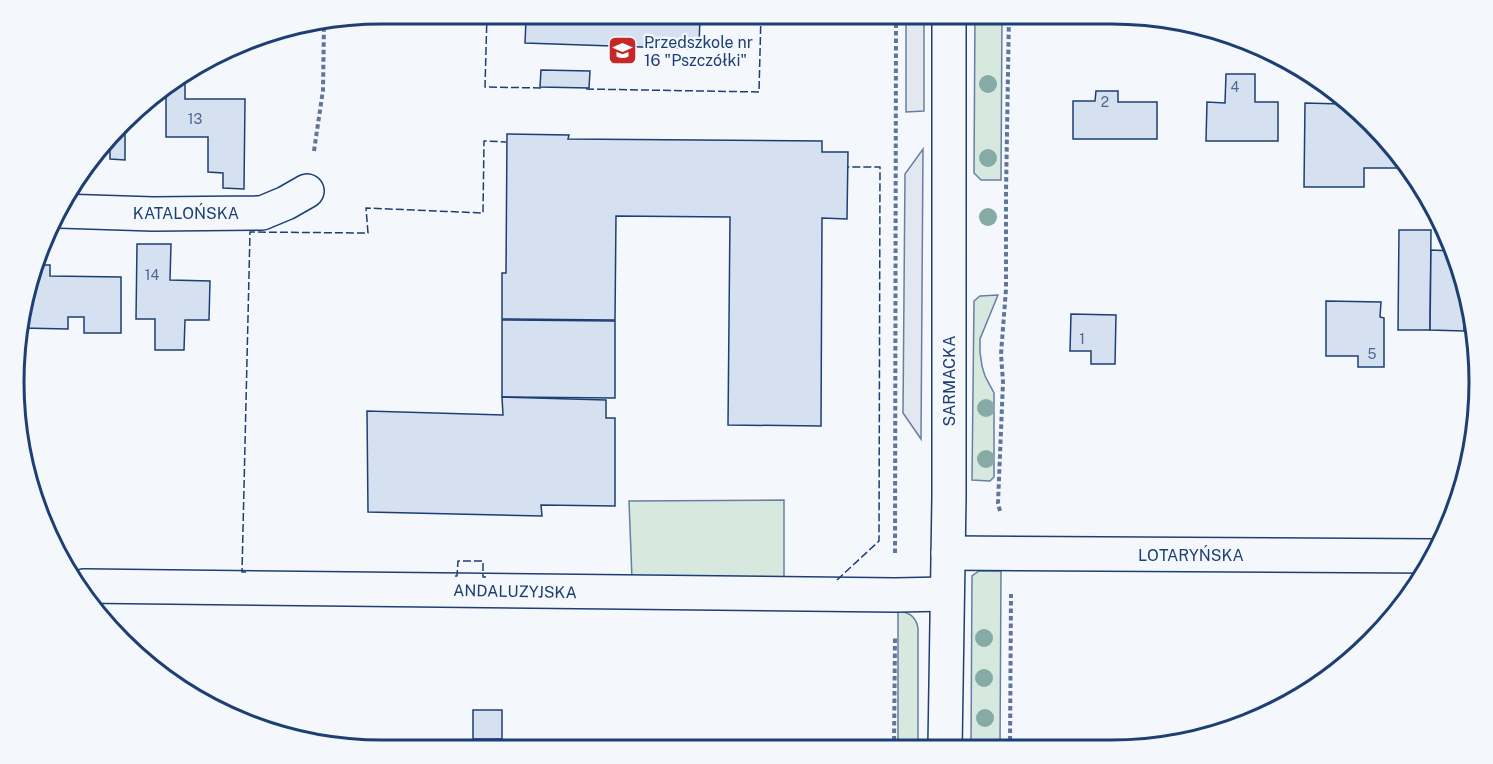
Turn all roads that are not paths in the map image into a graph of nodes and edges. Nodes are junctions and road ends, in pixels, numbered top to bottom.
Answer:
1 (949, 24) edge
2 (307, 191) road end
3 (67, 212) edge
4 (948, 554) junction
5 (1424, 556) edge
6 (88, 586) edge
7 (947, 594) junction
8 (945, 740) edge

1 - 4 street, SARMACKA
2 - 3 street, KATALOŃSKA
4 - 5 street, LOTARYŃSKA
4 - 7 street, SARMACKA
6 - 7 street, ANDALUZYJSKA
7 - 8 street, SARMACKA

